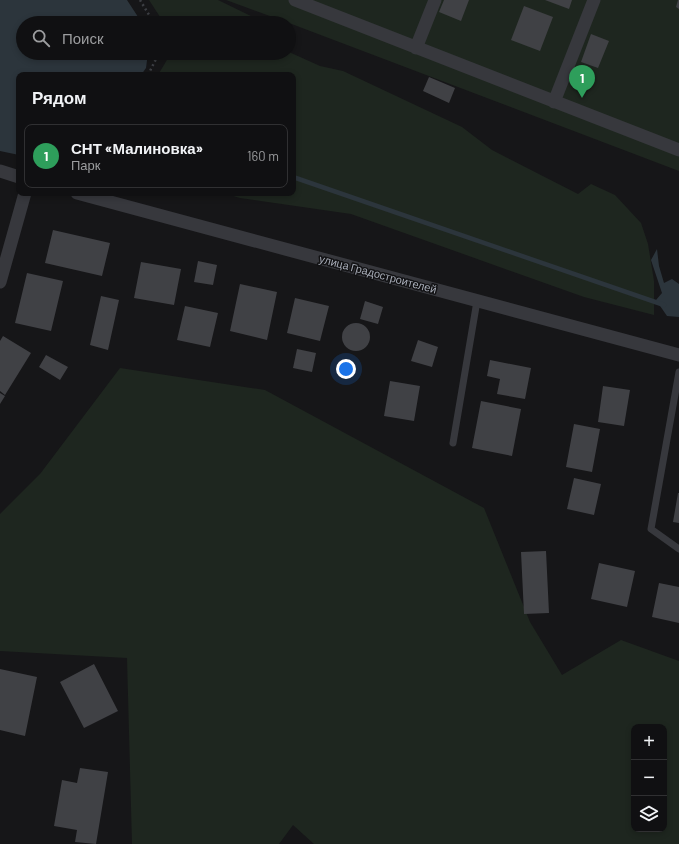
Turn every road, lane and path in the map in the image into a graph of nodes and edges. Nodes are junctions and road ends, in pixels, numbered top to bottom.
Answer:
1 (140, 0) edge
2 (295, 0) edge
3 (435, 0) edge
4 (594, 0) edge
5 (150, 16) edge
6 (416, 48) junction
7 (156, 60) edge
8 (150, 72) edge
9 (554, 102) junction
10 (678, 147) edge
11 (0, 171) edge
12 (16, 176) edge
13 (23, 196) edge
14 (88, 196) edge
15 (0, 282) edge
16 (477, 301) junction
17 (679, 355) edge
18 (679, 372) edge
19 (453, 443) dead end
20 (679, 549) edge

1 - 5 path
2 - 6 street
3 - 6 street
4 - 9 street
6 - 9 street
7 - 8 path
9 - 10 street
11 - 12 street
13 - 15 street
14 - 16 street, улица Градостроителей
16 - 17 street, улица Градостроителей
16 - 19 lane
18 - 20 lane

